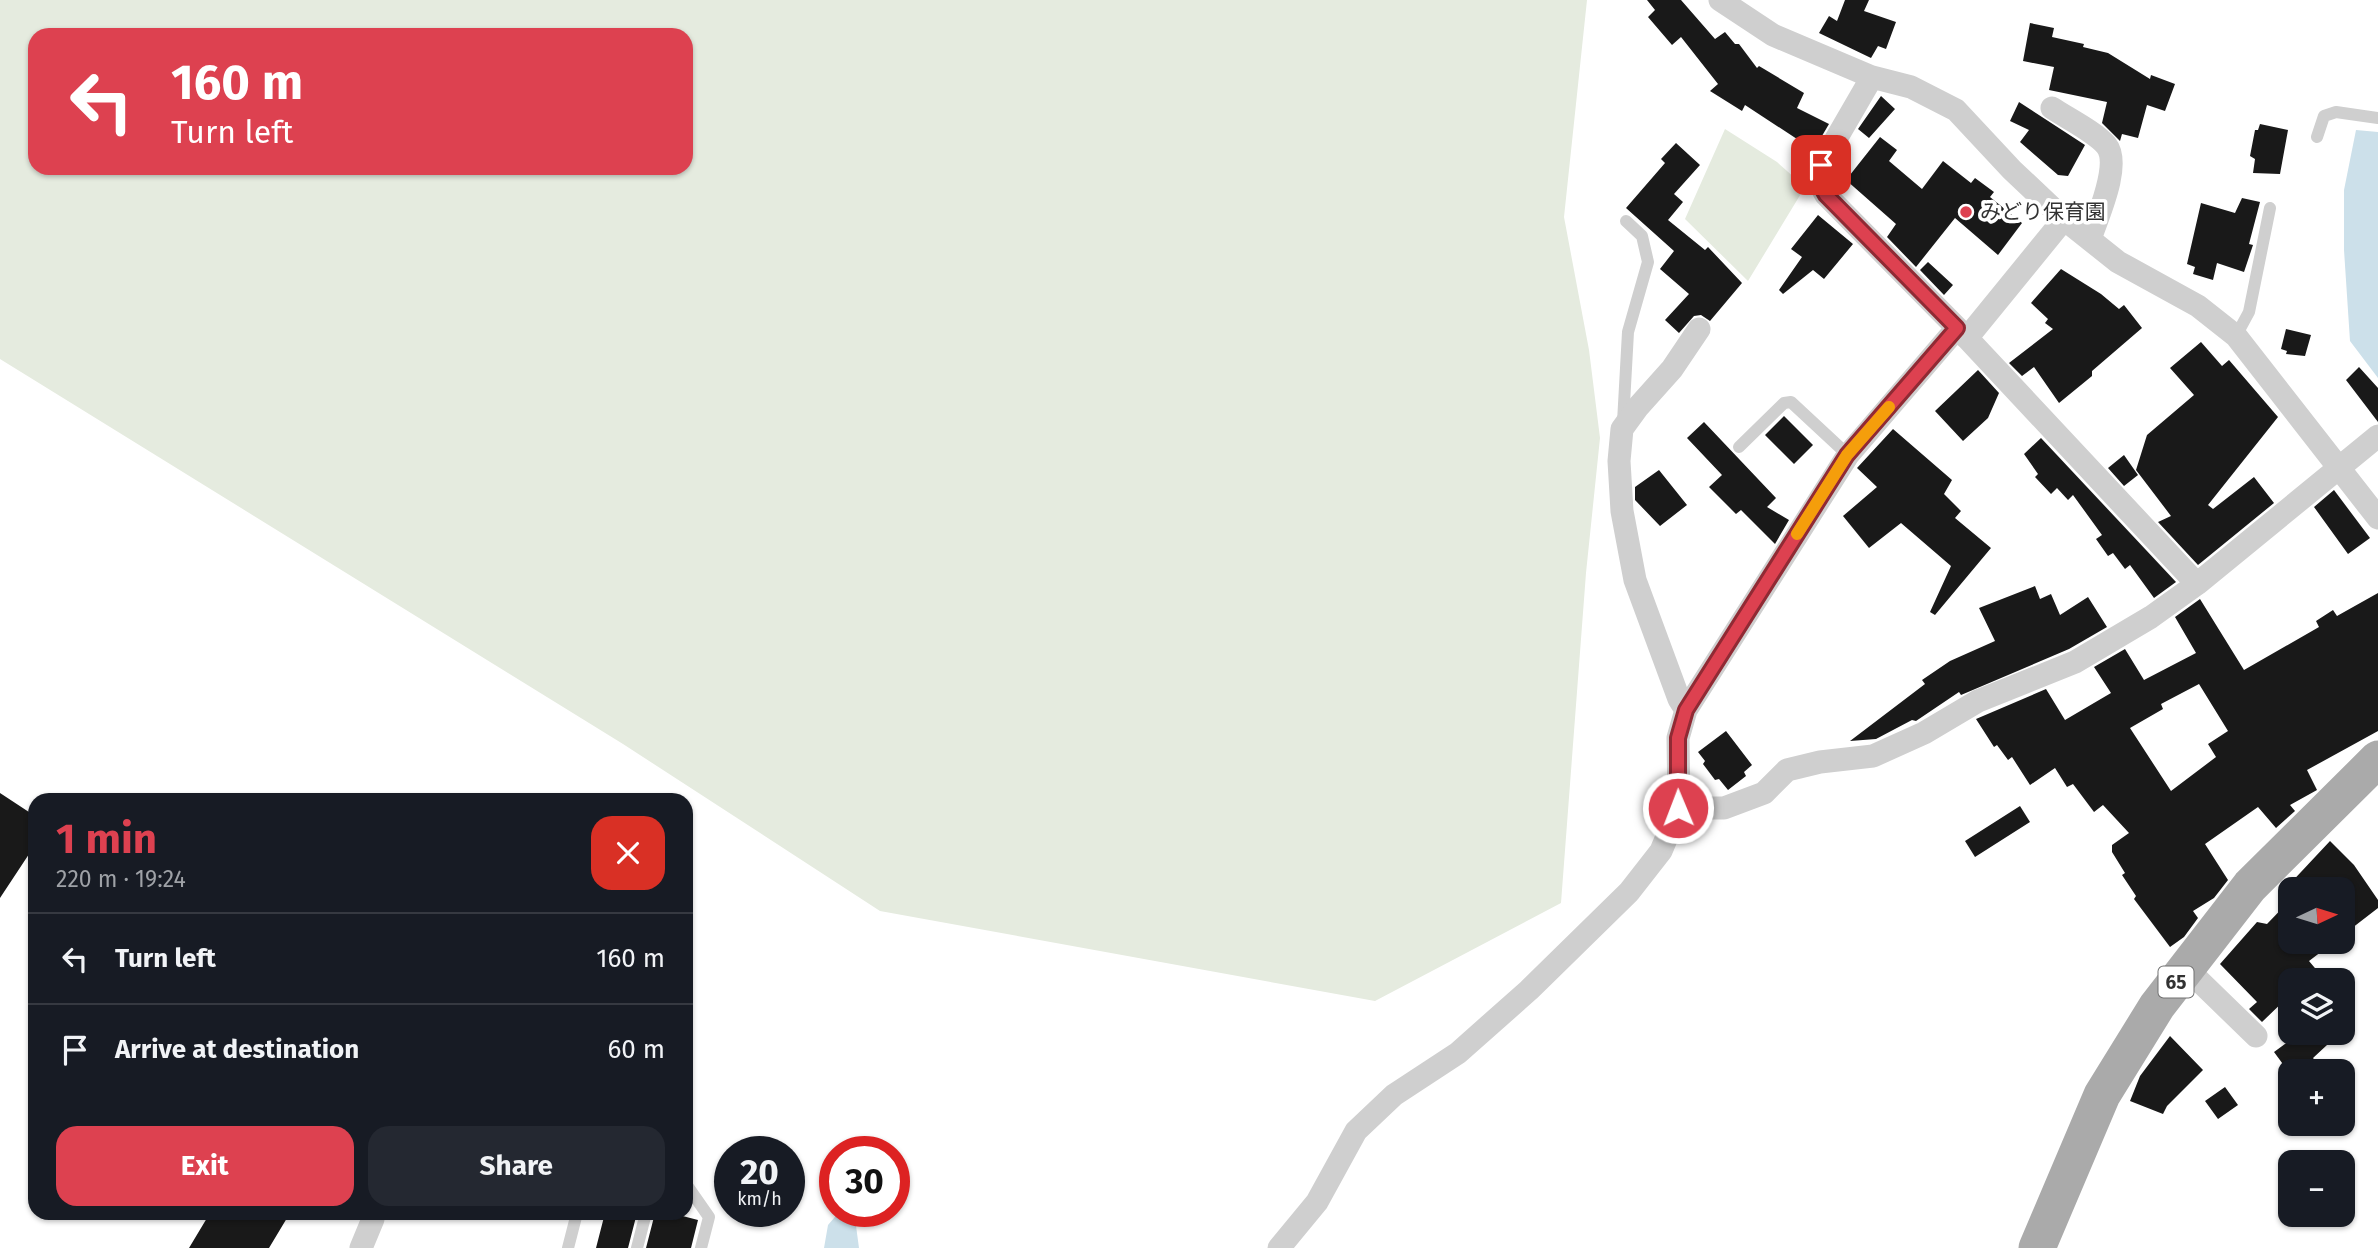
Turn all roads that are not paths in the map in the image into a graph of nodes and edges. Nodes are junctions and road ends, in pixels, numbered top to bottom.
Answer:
1 (1720, 0) edge
2 (1872, 77) junction
3 (2052, 107) dead end
4 (2378, 118) edge
5 (2317, 137) dead end
6 (2270, 208) dead end
7 (2063, 219) junction
8 (1626, 221) dead end
9 (2090, 239) junction
10 (1699, 329) dead end
11 (1962, 333) junction
12 (2236, 337) junction
13 (1622, 429) junction
14 (2378, 436) edge
15 (1739, 447) dead end
16 (1847, 455) junction
17 (2340, 468) junction
18 (2378, 518) edge
19 (2197, 584) junction
20 (1686, 710) junction
21 (2374, 772) edge
22 (1678, 808) junction
23 (2186, 968) junction
24 (2256, 1036) dead end
25 (693, 1195) edge
26 (373, 1220) edge
27 (575, 1220) edge
28 (644, 1220) edge
29 (361, 1248) edge
30 (568, 1248) edge
31 (637, 1248) edge
32 (701, 1248) edge
33 (1279, 1248) edge
34 (2037, 1248) edge

1 - 2 street
2 - 7 street
2 - 11 street
3 - 9 street
4 - 5 lane
6 - 12 lane
7 - 9 street
7 - 11 street
8 - 13 lane
9 - 12 street
10 - 13 street
11 - 16 street
11 - 19 street
12 - 17 street
13 - 20 street
14 - 17 street
15 - 16 lane
16 - 20 street
17 - 18 street
17 - 19 street
19 - 22 street
20 - 22 street
21 - 23 main road, 65
22 - 33 street
23 - 24 street
23 - 34 main road, 65
25 - 32 lane
26 - 29 street
27 - 30 lane
28 - 31 lane

